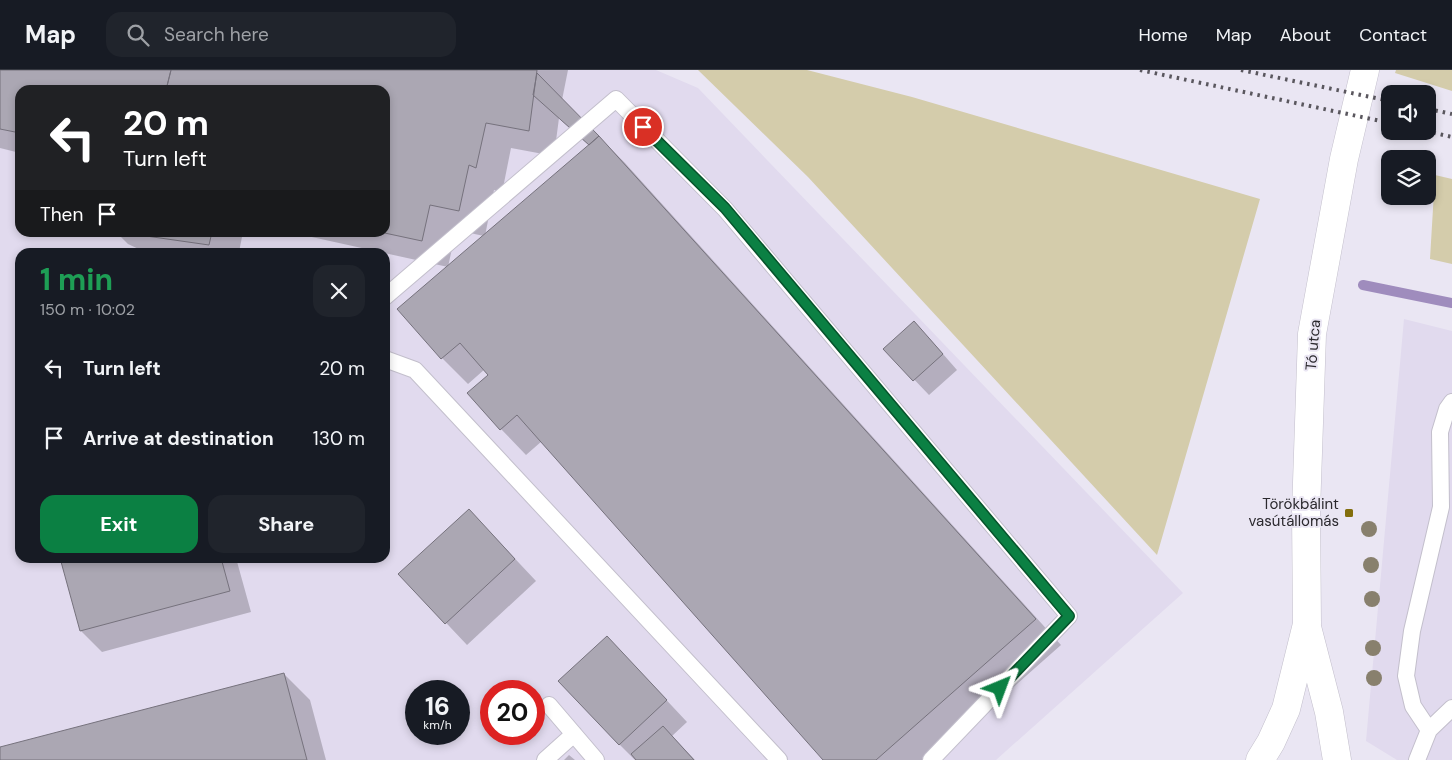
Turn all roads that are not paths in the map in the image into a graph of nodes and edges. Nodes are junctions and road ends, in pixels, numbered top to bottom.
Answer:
1 (1365, 70) edge
2 (390, 292) edge
3 (390, 361) edge
4 (1452, 402) edge
5 (1307, 624) junction
6 (549, 705) dead end
7 (1452, 708) edge
8 (1429, 730) junction
9 (574, 734) junction
10 (546, 760) edge
11 (596, 760) edge
12 (780, 760) edge
13 (931, 760) edge
14 (1260, 760) edge
15 (1337, 760) edge
16 (1417, 760) edge

1 - 5 main road, Tó utca
2 - 13 lane
3 - 12 lane
4 - 8 lane
5 - 14 main road, Tó utca
5 - 15 main road, Tó utca
6 - 9 lane
7 - 8 lane
8 - 16 lane
9 - 10 lane
9 - 11 lane

